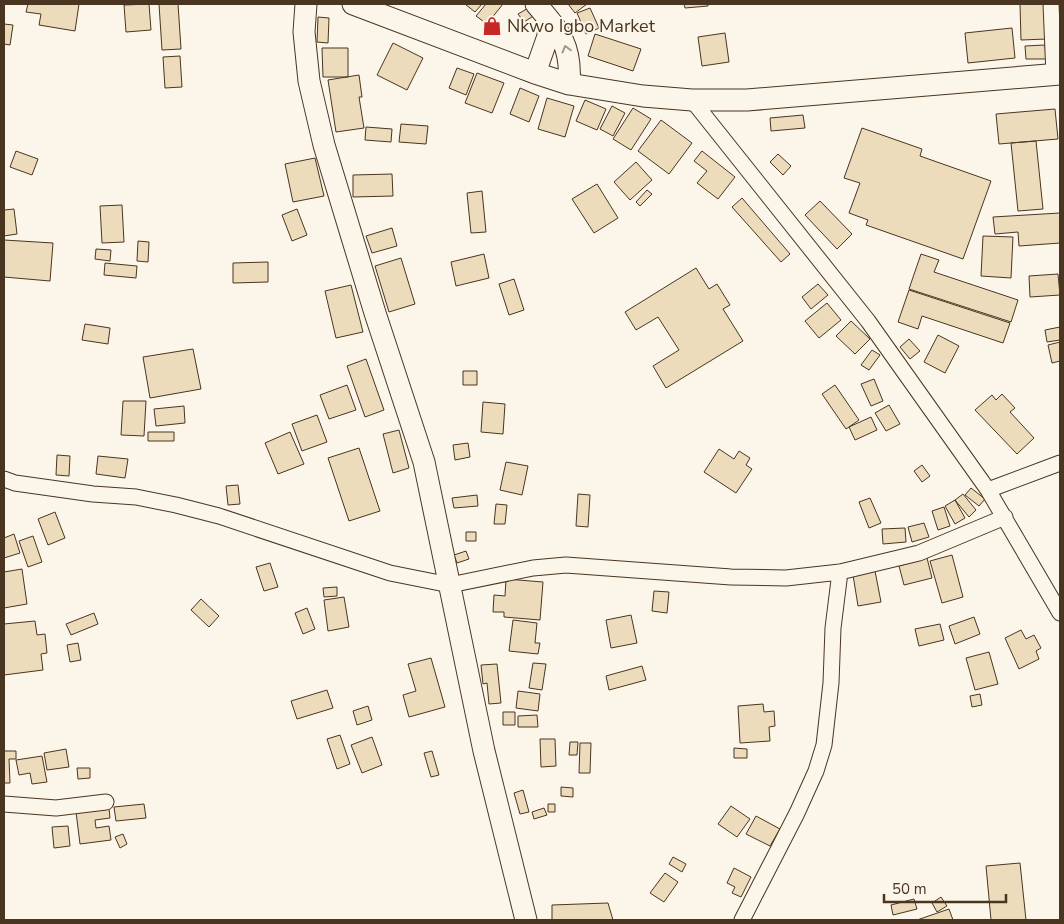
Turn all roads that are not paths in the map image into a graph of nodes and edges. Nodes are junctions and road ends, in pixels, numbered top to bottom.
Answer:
1 (306, 4) edge
2 (354, 4) edge
3 (1050, 4) edge
4 (543, 12) edge
5 (535, 74) junction
6 (1057, 75) edge
7 (569, 84) junction
8 (692, 100) junction
9 (1060, 463) edge
10 (4, 479) edge
11 (988, 490) junction
12 (1005, 517) junction
13 (840, 572) junction
14 (450, 585) junction
15 (1060, 613) edge
16 (106, 802) dead end
17 (4, 804) edge
18 (526, 920) edge
19 (742, 920) edge

1 - 14 main road
2 - 5 main road
3 - 6 street
4 - 5 main road
7 -> 4 main road
5 - 7 main road
6 - 8 main road
7 - 8 main road
8 - 11 street
9 - 11 street
10 - 14 street
11 - 12 street
12 - 13 street
12 - 15 street
13 - 14 street
13 - 19 street
14 - 18 main road
16 - 17 street

